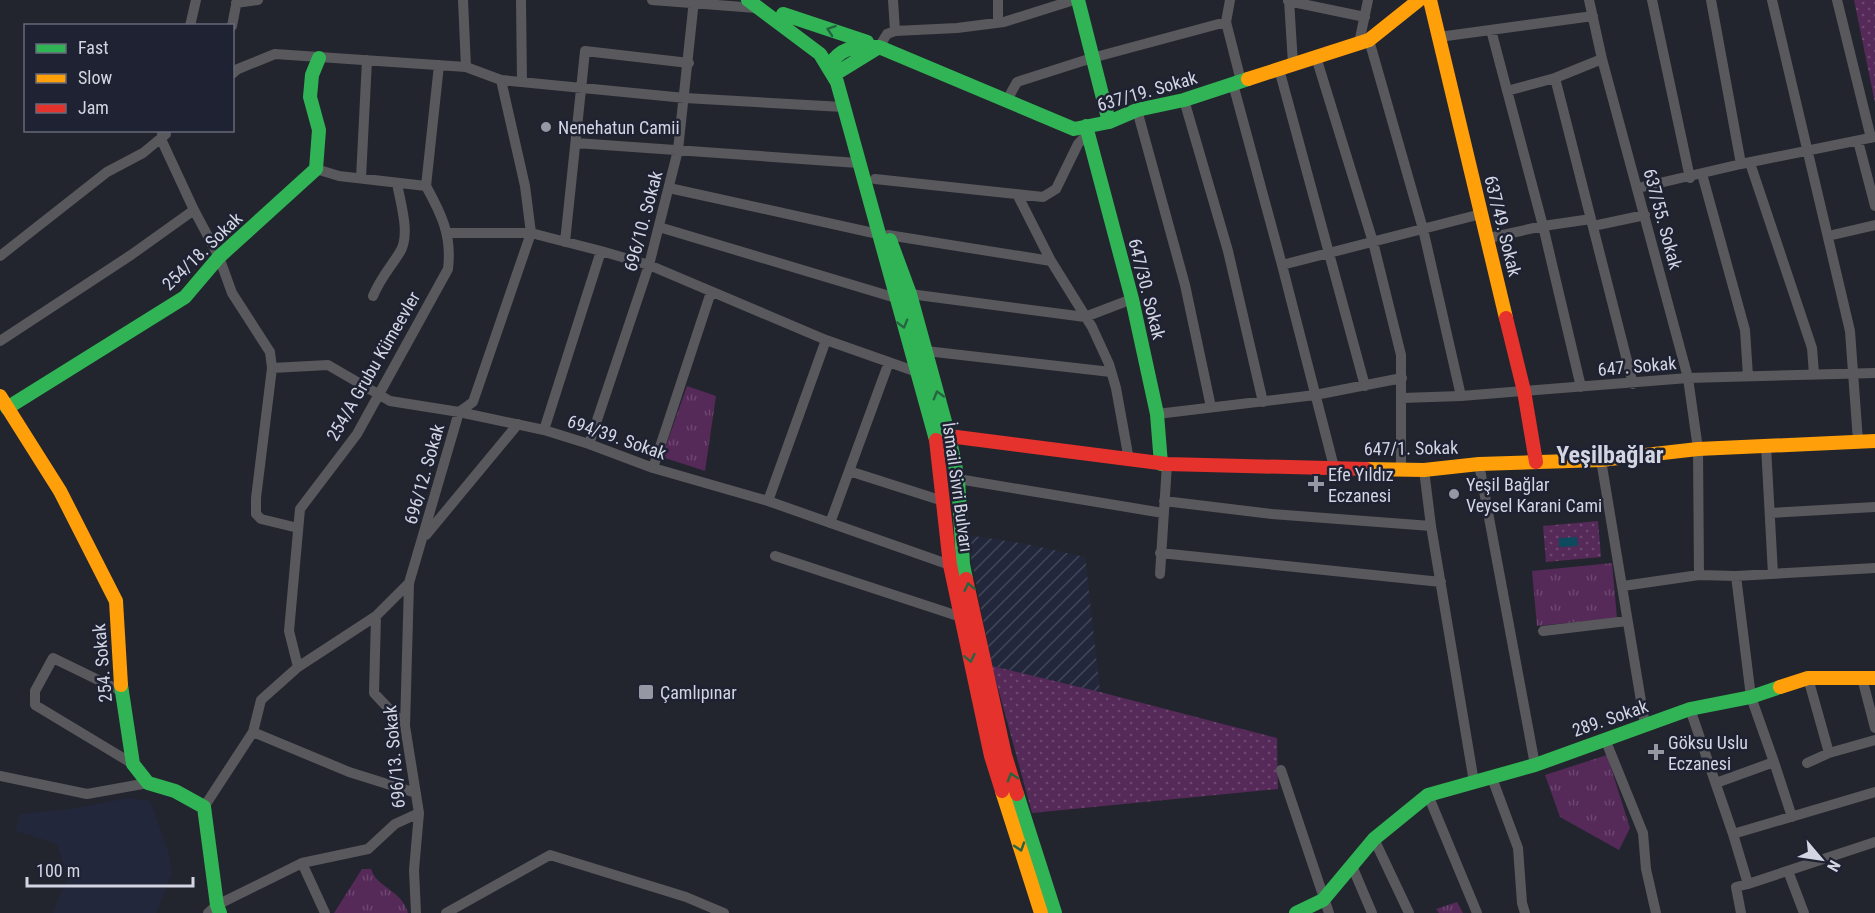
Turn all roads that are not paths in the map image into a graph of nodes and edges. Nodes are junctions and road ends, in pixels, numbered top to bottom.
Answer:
1 (196, 0) edge
2 (258, 0) edge
3 (463, 0) edge
4 (521, 0) edge
5 (652, 0) edge
6 (893, 0) edge
7 (998, 0) edge
8 (1076, 0) edge
9 (1230, 0) edge
10 (1368, 0) edge
11 (1419, 0) edge
12 (1430, 0) edge
13 (1589, 0) edge
14 (1652, 0) edge
15 (1711, 0) edge
16 (1772, 0) edge
17 (1837, 0) edge
18 (1289, 1) edge
19 (236, 2) edge
20 (694, 2) edge
21 (757, 3) edge
22 (783, 14) junction
23 (1593, 16) junction
24 (1365, 17) junction
25 (1226, 22) junction
26 (998, 23) junction
27 (190, 24) edge
28 (232, 24) edge
29 (1491, 30) junction
30 (895, 31) junction
31 (1440, 37) junction
32 (1364, 42) junction
33 (879, 47) junction
34 (1316, 57) junction
35 (319, 58) junction
36 (1092, 58) junction
37 (1602, 59) junction
38 (367, 60) junction
39 (689, 63) junction
40 (1293, 64) junction
41 (439, 65) junction
42 (834, 65) junction
43 (466, 67) junction
44 (234, 68) edge
45 (1279, 69) junction
46 (1555, 78) junction
47 (501, 80) junction
48 (522, 82) junction
49 (1237, 82) junction
50 (582, 87) junction
51 (1507, 91) junction
52 (685, 98) junction
53 (1007, 100) junction
54 (1184, 100) junction
55 (843, 107) junction
56 (1137, 110) junction
57 (1109, 122) junction
58 (1087, 130) junction
59 (162, 135) edge
60 (1873, 138) edge
61 (1858, 141) junction
62 (576, 143) junction
63 (678, 150) junction
64 (1807, 151) junction
65 (858, 163) junction
66 (1746, 164) junction
67 (316, 170) junction
68 (1702, 174) junction
69 (361, 178) junction
70 (1690, 178) junction
71 (875, 179) junction
72 (397, 183) junction
73 (426, 186) junction
74 (669, 188) junction
75 (1638, 188) junction
76 (1018, 196) junction
77 (1875, 206) edge
78 (194, 210) junction
79 (1481, 214) junction
80 (1645, 214) junction
81 (1592, 223) junction
82 (1875, 225) edge
83 (1543, 226) junction
84 (659, 228) junction
85 (1423, 229) junction
86 (448, 233) junction
87 (531, 233) junction
88 (883, 235) junction
89 (1828, 236) junction
90 (1489, 238) junction
91 (565, 242) junction
92 (1373, 242) junction
93 (601, 250) junction
94 (1329, 254) junction
95 (0, 256) edge
96 (219, 257) junction
97 (1051, 261) junction
98 (649, 265) junction
99 (1282, 265) junction
100 (711, 292) junction
101 (910, 294) junction
102 (373, 296) dead end
103 (896, 298) junction
104 (1132, 299) junction
105 (1085, 317) junction
106 (826, 340) junction
107 (0, 341) edge
108 (926, 351) junction
109 (889, 362) junction
110 (272, 368) junction
111 (917, 372) junction
112 (1111, 372) junction
113 (1853, 373) junction
114 (1875, 373) edge
115 (1814, 374) junction
116 (1748, 376) junction
117 (1402, 378) junction
118 (1688, 378) junction
119 (1633, 384) junction
120 (1365, 386) junction
121 (1581, 387) junction
122 (1524, 391) junction
123 (379, 394) junction
124 (1315, 395) junction
125 (1461, 396) junction
126 (1402, 398) junction
127 (3, 402) edge
128 (1263, 402) junction
129 (1210, 407) junction
130 (459, 412) junction
131 (1156, 414) junction
132 (518, 424) junction
133 (544, 430) junction
134 (950, 436) junction
135 (1858, 441) junction
136 (1875, 441) edge
137 (589, 444) junction
138 (1766, 446) junction
139 (1698, 448) junction
140 (1129, 460) junction
141 (1601, 460) junction
142 (1536, 462) junction
143 (1164, 464) junction
144 (1479, 464) junction
145 (1334, 467) junction
146 (653, 468) junction
147 (1401, 469) junction
148 (1424, 470) junction
149 (849, 471) junction
150 (958, 479) junction
151 (768, 501) junction
152 (943, 501) junction
153 (1164, 501) junction
154 (1875, 507) edge
155 (1163, 513) junction
156 (1770, 513) junction
157 (830, 523) junction
158 (1431, 526) junction
159 (298, 528) junction
160 (422, 540) junction
161 (1160, 553) junction
162 (775, 556) dead end
163 (950, 566) junction
164 (1875, 568) edge
165 (1160, 574) dead end
166 (1773, 574) junction
167 (1699, 575) junction
168 (1736, 576) junction
169 (1441, 582) junction
170 (409, 583) junction
171 (1623, 586) junction
172 (968, 615) junction
173 (376, 616) junction
174 (1627, 621) junction
175 (1543, 631) dead end
176 (298, 667) junction
177 (1871, 677) edge
178 (1808, 678) junction
179 (121, 691) junction
180 (1751, 697) junction
181 (1689, 709) junction
182 (1645, 725) junction
183 (405, 726) junction
184 (1875, 728) edge
185 (252, 732) junction
186 (1605, 739) junction
187 (1875, 740) edge
188 (1829, 753) junction
189 (1774, 762) junction
190 (1807, 762) dead end
191 (133, 764) junction
192 (1535, 765) junction
193 (1281, 770) dead end
194 (0, 776) edge
195 (1492, 778) junction
196 (1474, 782) junction
197 (148, 783) junction
198 (1716, 783) junction
199 (1875, 792) edge
200 (416, 793) junction
201 (1428, 795) junction
202 (204, 807) junction
203 (419, 813) junction
204 (1792, 817) junction
205 (1734, 834) junction
206 (1374, 839) junction
207 (1875, 842) edge
208 (302, 863) junction
209 (1352, 866) junction
210 (1788, 871) junction
211 (1748, 884) junction
212 (1326, 907) edge
213 (215, 911) edge
214 (1738, 912) edge
215 (324, 913) edge
216 (416, 913) edge
217 (446, 913) edge
218 (724, 913) edge
219 (1041, 913) edge
220 (1055, 913) edge
221 (1296, 913) edge
222 (1372, 913) edge
223 (1409, 913) edge
224 (1477, 913) edge
225 (1526, 913) edge
226 (1656, 913) edge
227 (1804, 913) edge

1 - 27 street
2 - 19 street
3 - 43 street
4 - 48 street
5 - 20 street
6 - 30 street
7 - 26 street
8 - 26 street
8 - 36 street
9 - 25 street
10 - 24 street
11 - 32 street, 637/19. Sokak
12 - 31 street, 637/49. Sokak
13 - 23 street, 637/55. Sokak
14 - 70 street
15 - 66 street
16 - 64 street
17 - 60 street
18 - 24 street
18 - 40 street
19 - 28 street
20 - 21 street
20 - 39 street, 696/10. Sokak
21 - 22 street, İsmail Sivri Bulvarı
21 - 42 street, İsmail Sivri Bulvarı
33 -> 22 street
22 - 42 street, İsmail Sivri Bulvarı
23 - 29 street
23 - 37 street, 637/55. Sokak
24 - 32 street
25 - 36 street
25 - 49 street
26 - 30 street
29 - 31 street
29 - 51 street
30 - 33 street
31 - 79 street, 637/49. Sokak
32 - 34 street, 637/19. Sokak
32 - 85 street
33 - 42 street, 637/19. Sokak
33 - 53 street, 637/19. Sokak
34 - 40 street, 637/19. Sokak
34 - 92 street
35 - 38 street
35 - 44 street
35 - 67 street
36 - 53 street
36 - 57 street
37 - 46 street
37 - 75 street, 637/55. Sokak
38 - 41 street
38 - 69 street
39 - 50 street
39 - 52 street, 696/10. Sokak
40 - 45 street, 637/19. Sokak
41 - 43 street
41 - 73 street
42 - 55 street, İsmail Sivri Bulvarı
42 - 71 street, İsmail Sivri Bulvarı
43 - 47 street
45 - 49 street, 637/19. Sokak
45 - 94 street
46 - 51 street
46 - 81 street
47 - 48 street
47 - 87 street, 696/12. Sokak
48 - 50 street
49 - 54 street, 637/19. Sokak
49 - 99 street
50 - 52 street
50 - 62 street
51 - 83 street
52 - 55 street
52 - 63 street, 696/10. Sokak
53 - 58 street, 637/19. Sokak
54 - 56 street, 637/19. Sokak
54 - 128 street
55 - 65 street, İsmail Sivri Bulvarı
56 - 57 street, 637/19. Sokak
56 - 129 street
57 - 58 street, 637/19. Sokak
58 - 76 street
58 - 104 street, 647/30. Sokak
59 - 78 street
59 - 95 street
60 - 61 street
61 - 64 street
61 - 77 street
62 - 63 street
62 - 91 street
63 - 65 street
63 - 74 street, 696/10. Sokak
64 - 66 street
64 - 89 street
65 - 88 street, İsmail Sivri Bulvarı
66 - 68 street
66 - 115 street
67 - 69 street
67 - 96 street, 254/18. Sokak
68 - 70 street
68 - 116 street
69 - 72 street
70 - 75 street
71 - 76 street
71 - 88 street, İsmail Sivri Bulvarı
72 - 73 street
72 - 102 street
73 - 86 street, 254/A Grubu Kümeevler
74 - 84 street, 696/10. Sokak
74 - 88 street
75 - 80 street, 637/55. Sokak
76 - 97 street
78 - 96 street
78 - 107 street
79 - 85 street
79 - 90 street, 637/49. Sokak
80 - 81 street
80 - 118 street, 637/55. Sokak
81 - 83 street
81 - 119 street
82 - 89 street
83 - 90 street
83 - 121 street
84 - 98 street, 696/10. Sokak
84 - 103 street
85 - 92 street
85 - 125 street
86 - 87 street
86 - 123 street, 254/A Grubu Kümeevler
87 - 91 street
87 - 130 street, 696/12. Sokak
88 - 97 street
88 - 101 street, İsmail Sivri Bulvarı
88 - 103 street, İsmail Sivri Bulvarı
89 - 113 street
90 - 122 street, 637/49. Sokak
91 - 93 street
92 - 94 street
92 - 117 street
93 - 98 street
93 - 133 street
94 - 99 street
94 - 120 street
96 - 110 street
96 - 127 street, 254/18. Sokak
97 - 105 street
98 - 100 street
98 - 137 street, 696/10. Sokak
99 - 124 street
100 - 106 street
100 - 146 street
101 - 105 street
101 - 108 street, İsmail Sivri Bulvarı
103 -> 111 street, İsmail Sivri Bulvarı
104 - 105 street
104 - 131 street, 647/30. Sokak
105 - 112 street
106 - 109 street
106 - 151 street
108 - 112 street
134 -> 108 street, İsmail Sivri Bulvarı
109 - 111 street
109 - 149 street
110 - 123 street, 694/39. Sokak
110 - 159 street
111 - 152 street, İsmail Sivri Bulvarı
112 - 140 street
113 - 114 street, 647. Sokak
113 - 115 street, 647. Sokak
113 - 135 street
115 - 116 street, 647. Sokak
116 - 118 street, 647. Sokak
117 - 120 street
117 - 126 street
118 - 119 street, 647. Sokak
118 - 139 street, 637/55. Sokak
119 - 121 street, 647. Sokak
120 - 124 street
121 - 122 street, 647. Sokak
122 - 125 street, 647. Sokak
122 - 142 street, 637/49. Sokak
123 - 130 street, 694/39. Sokak
123 - 159 street, 254/A Grubu Kümeevler
124 - 128 street
124 - 145 street
125 - 126 street, 647. Sokak
126 - 147 street
127 - 179 street, 254. Sokak
128 - 129 street
129 - 131 street
130 - 132 street, 694/39. Sokak
130 - 160 street, 696/12. Sokak
131 - 143 street, 647/30. Sokak
132 - 133 street, 694/39. Sokak
132 - 160 street
133 - 137 street, 694/39. Sokak
134 - 140 street, 647/1. Sokak
134 - 150 street, İsmail Sivri Bulvarı
135 - 136 street, 647/1. Sokak
135 - 138 street, 647/1. Sokak
137 - 146 street, 694/39. Sokak
138 - 139 street, 647/1. Sokak
138 - 156 street
139 - 141 street, 647/1. Sokak
139 - 167 street, 637/55. Sokak
140 - 143 street, 647/1. Sokak
141 - 142 street, 647/1. Sokak
141 - 171 street
142 - 144 street, 647/1. Sokak
143 - 145 street, 647/1. Sokak
143 - 153 street
144 - 148 street, 647/1. Sokak
144 - 192 street
145 - 147 street, 647/1. Sokak
146 - 151 street, 694/39. Sokak
147 - 148 street, 647/1. Sokak
148 - 158 street
149 - 152 street
149 - 157 street
150 - 155 street
172 -> 150 street, İsmail Sivri Bulvarı
151 - 157 street, 694/39. Sokak
152 - 163 street, İsmail Sivri Bulvarı
153 - 155 street
153 - 158 street
154 - 156 street
155 - 161 street
156 - 166 street
157 - 163 street, 694/39. Sokak
158 - 169 street
159 - 176 street, 254/A Grubu Kümeevler
160 - 170 street, 696/12. Sokak
161 - 165 street
161 - 169 street
162 - 172 street
163 - 172 street, İsmail Sivri Bulvarı
164 - 166 street
166 - 168 street
167 - 168 street
167 - 171 street
168 - 180 street
169 - 196 street
170 - 173 street, 696/12. Sokak
170 - 183 street, 696/13. Sokak
171 - 174 street
172 -> 219 street, İsmail Sivri Bulvarı
220 -> 172 street, İsmail Sivri Bulvarı
173 - 176 street, 696/12. Sokak
173 - 183 street
174 - 175 street
174 - 182 street
176 - 185 street, 696/12. Sokak
177 - 178 street, 289. Sokak
177 - 184 street
178 - 180 street, 289. Sokak
178 - 188 street
179 - 191 street, 254. Sokak
179 - 191 street
180 - 181 street, 289. Sokak
180 - 189 street
181 - 182 street, 289. Sokak
181 - 198 street
182 - 186 street, 289. Sokak
183 - 200 street, 696/13. Sokak
185 - 200 street
185 - 202 street, 696/12. Sokak
186 - 192 street, 289. Sokak
186 - 226 street
187 - 188 street
188 - 190 street
189 - 198 street
189 - 204 street
191 - 197 street, 254. Sokak
192 - 195 street, 289. Sokak
193 - 212 street
194 - 197 street
195 - 196 street, 289. Sokak
195 - 225 street
196 - 201 street, 289. Sokak
197 - 202 street
198 - 205 street
199 - 204 street
200 - 203 street, 696/13. Sokak
201 - 206 street, 289. Sokak
201 - 224 street
202 - 213 street
203 - 208 street, 696/13. Sokak
203 - 216 street
204 - 205 street
205 - 211 street
206 - 209 street, 289. Sokak
206 - 223 street
207 - 210 street
208 - 213 street, 696/13. Sokak
208 - 215 street
209 - 212 street, 289. Sokak
209 - 222 street
210 - 211 street
210 - 227 street
211 - 214 street
212 - 221 street
217 - 218 street

